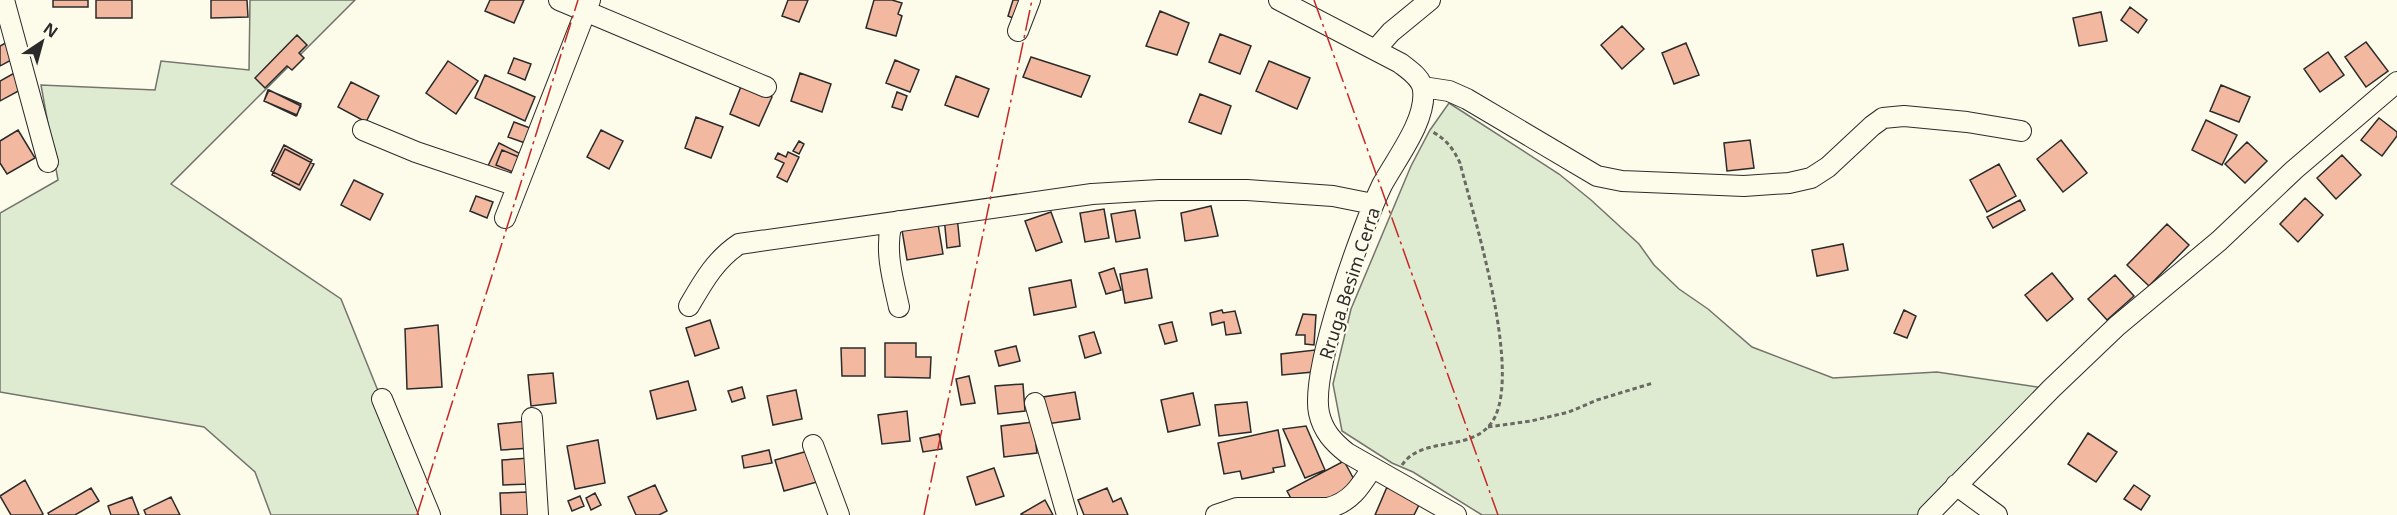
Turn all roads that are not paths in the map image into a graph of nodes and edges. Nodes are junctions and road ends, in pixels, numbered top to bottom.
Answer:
1 (4, 0) edge
2 (559, 0) edge
3 (1030, 0) edge
4 (1279, 0) edge
5 (1430, 0) edge
6 (588, 6) edge
7 (1018, 31) dead end
8 (1376, 49) junction
9 (2397, 82) edge
10 (766, 87) dead end
11 (1423, 87) junction
12 (363, 130) dead end
13 (2021, 131) dead end
14 (48, 162) dead end
15 (517, 186) junction
16 (1373, 204) junction
17 (505, 218) dead end
18 (899, 221) junction
19 (688, 306) dead end
20 (899, 307) dead end
21 (382, 399) dead end
22 (1035, 403) dead end
23 (532, 418) dead end
24 (813, 445) dead end
25 (829, 461) dead end
26 (1372, 468) junction
27 (1956, 485) junction
28 (430, 515) edge
29 (538, 515) edge
30 (839, 515) edge
31 (849, 515) edge
32 (1067, 515) edge
33 (1216, 515) edge
34 (1456, 515) edge
35 (1928, 515) edge
36 (1997, 515) edge

1 - 14 street
2 - 6 street
3 - 7 street
4 - 8 street
5 - 8 street
6 - 10 street
6 - 15 street
8 - 11 street
9 - 27 street
11 - 13 street
11 - 16 street, Rruga Besim Cerra
12 - 15 street
15 - 17 street
16 - 18 street
16 - 26 street, Rruga Besim Cerra
18 - 19 street
18 - 20 street
21 - 28 street
22 - 32 street
23 - 29 street
24 - 30 street
25 - 31 street
26 - 33 street
26 - 34 street, Rruga Besim Cerra
27 - 35 street
27 - 36 street

